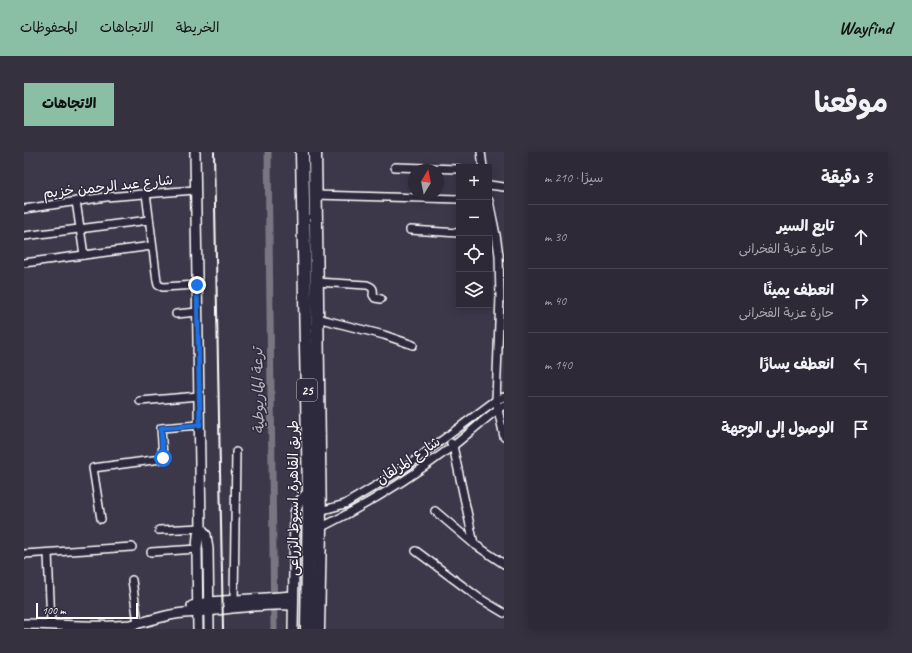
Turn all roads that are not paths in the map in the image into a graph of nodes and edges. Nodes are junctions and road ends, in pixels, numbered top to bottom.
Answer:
1 (195, 152) edge
2 (302, 152) edge
3 (315, 152) edge
4 (481, 152) edge
5 (483, 164) edge
6 (395, 167) dead end
7 (456, 169) edge
8 (492, 186) edge
9 (504, 187) edge
10 (195, 190) junction
11 (146, 193) junction
12 (315, 195) junction
13 (456, 199) edge
14 (76, 202) junction
15 (24, 209) edge
16 (149, 220) junction
17 (80, 229) junction
18 (410, 230) dead end
19 (456, 233) edge
20 (493, 234) edge
21 (24, 236) edge
22 (152, 246) junction
23 (84, 255) junction
24 (24, 263) edge
25 (316, 282) junction
26 (197, 285) junction
27 (381, 299) dead end
28 (198, 312) junction
29 (176, 314) dead end
30 (317, 318) junction
31 (413, 345) dead end
32 (199, 396) junction
33 (504, 397) edge
34 (140, 400) dead end
35 (496, 400) junction
36 (501, 407) edge
37 (200, 425) junction
38 (504, 437) edge
39 (447, 438) junction
40 (453, 446) junction
41 (236, 452) dead end
42 (402, 470) junction
43 (407, 478) junction
44 (314, 490) junction
45 (338, 506) junction
46 (320, 511) junction
47 (435, 511) dead end
48 (342, 518) junction
49 (101, 519) dead end
50 (201, 528) junction
51 (320, 528) junction
52 (159, 530) dead end
53 (474, 544) junction
54 (132, 547) dead end
55 (197, 549) junction
56 (416, 551) dead end
57 (151, 552) dead end
58 (48, 553) junction
59 (24, 554) edge
60 (504, 564) edge
61 (132, 580) dead end
62 (234, 600) junction
63 (289, 600) junction
64 (261, 602) junction
65 (209, 607) junction
66 (197, 608) junction
67 (504, 613) edge
68 (138, 623) junction
69 (51, 624) junction
70 (27, 626) edge
71 (198, 629) edge
72 (209, 629) edge
73 (293, 629) edge
74 (307, 629) edge
75 (318, 629) edge

1 - 10 street
2 - 44 highway, طريق القاهرة, اسيوط الزراعى / 25
3 - 12 highway, طريق القاهرة, اسيوط الزراعى / 25
4 - 5 street
6 - 7 street
8 - 9 street
10 - 11 street, شارع عبد الرحمن خزيم
10 - 26 street
11 - 14 street, شارع عبد الرحمن خزيم
11 - 16 street
12 - 13 street
12 - 25 highway, طريق القاهرة, اسيوط الزراعى / 25
14 - 15 street, شارع عبد الرحمن خزيم
14 - 17 street
16 - 17 street
16 - 22 street
17 - 21 street
17 - 23 street
18 - 19 street
20 - 35 street
22 - 23 street
22 - 26 street
23 - 24 street
25 - 27 street
25 - 30 highway, طريق القاهرة, اسيوط الزراعى / 25
26 - 28 street
28 - 29 street
28 - 32 street
30 - 31 street
30 - 44 highway, طريق القاهرة, اسيوط الزراعى / 25
32 - 34 street
32 - 37 street
33 - 35 street, شارع المزلقان
35 - 36 street
35 - 39 street, شارع المزلقان
36 - 38 street
36 - 40 street, شارع المزلقان
37 - 49 street
37 - 50 street
39 - 40 street
39 - 42 street, شارع المزلقان
40 - 43 street, شارع المزلقان
40 - 53 street
41 - 62 street
42 - 43 street
42 - 45 street, شارع المزلقان
43 - 48 street, شارع المزلقان
44 - 46 highway, طريق القاهرة, اسيوط الزراعى / 25
44 - 63 street
44 - 74 highway, طريق القاهرة, اسيوط الزراعى / 25
45 - 46 street, شارع المزلقان
45 - 48 street
46 - 51 highway, طريق القاهرة, اسيوط الزراعى / 25
47 - 53 street
48 - 51 street, شارع المزلقان
50 - 52 street
50 - 55 street
50 - 65 street
51 - 75 highway, طريق القاهرة, اسيوط الزراعى / 25
53 - 60 street
54 - 58 street
55 - 57 street
55 - 66 street
56 - 67 street
58 - 59 street
58 - 69 street
61 - 68 street
62 - 64 street
62 - 65 street
63 - 64 street
63 - 73 street
64 - 65 street
65 - 66 street
65 - 72 street
66 - 68 street
66 - 71 street
68 - 69 street
69 - 70 street

